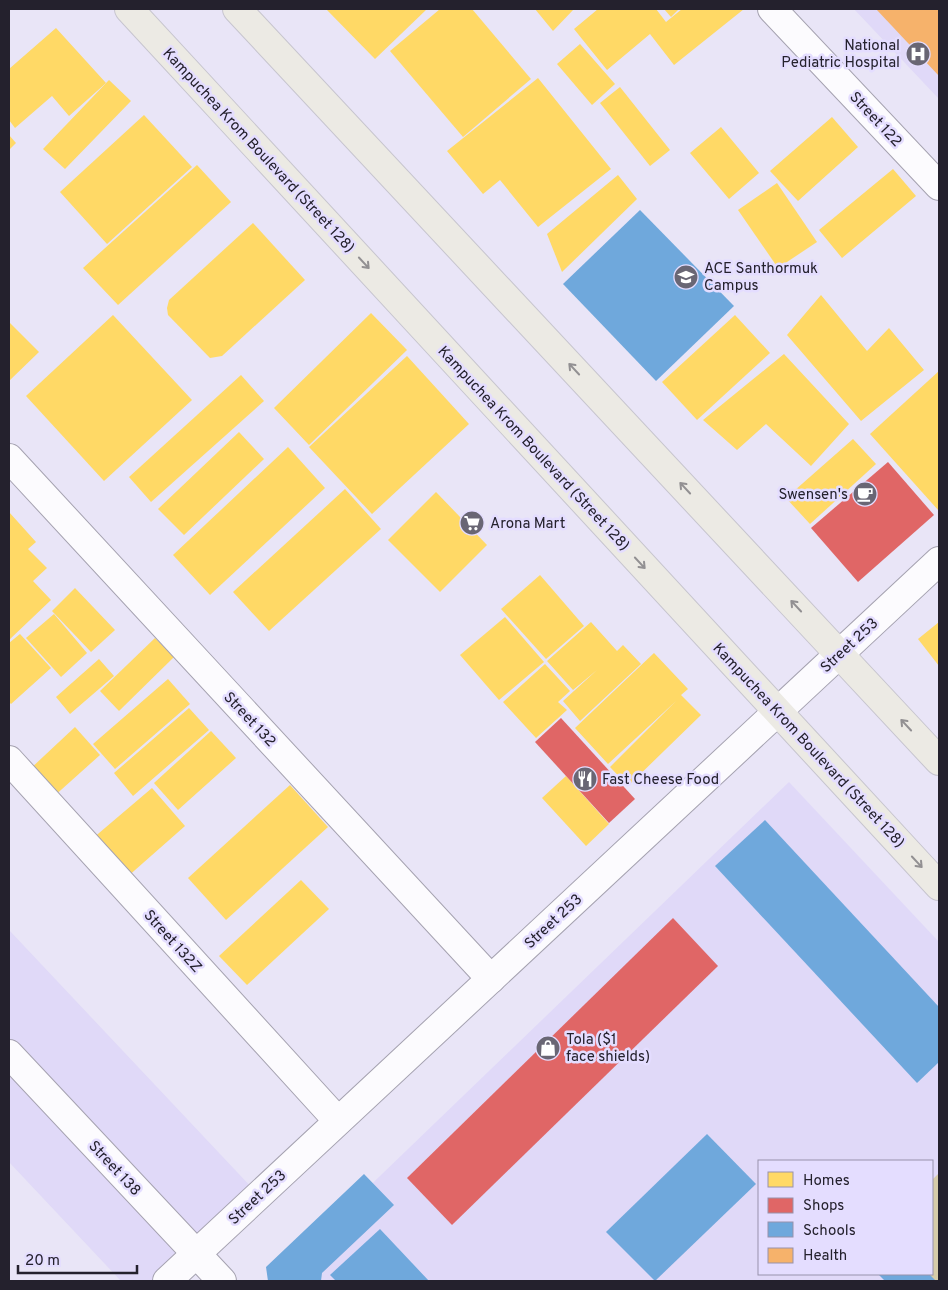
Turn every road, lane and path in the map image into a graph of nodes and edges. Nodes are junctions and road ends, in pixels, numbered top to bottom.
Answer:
1 (129, 9) edge
2 (237, 9) edge
3 (772, 9) edge
4 (939, 186) edge
5 (9, 458) edge
6 (939, 561) edge
7 (840, 653) junction
8 (777, 711) junction
9 (9, 760) edge
10 (939, 761) edge
11 (939, 886) edge
12 (491, 979) junction
13 (9, 1054) edge
14 (338, 1121) junction
15 (196, 1254) junction
16 (167, 1281) edge
17 (222, 1281) edge

1 -> 8 main road, Kampuchea Krom Boulevard (Street 128)
7 -> 2 main road
3 - 4 street, Street 122
5 - 12 street, Street 132
6 - 7 street, Street 253
7 - 8 street, Street 253
10 -> 7 main road
8 -> 11 main road, Kampuchea Krom Boulevard (Street 128)
8 - 12 street, Street 253
9 - 14 street, Street 132Z
12 - 14 street, Street 253
13 - 15 street, Street 138
14 - 15 street, Street 253
15 - 16 street, Street 253
15 - 17 street, Street 138

